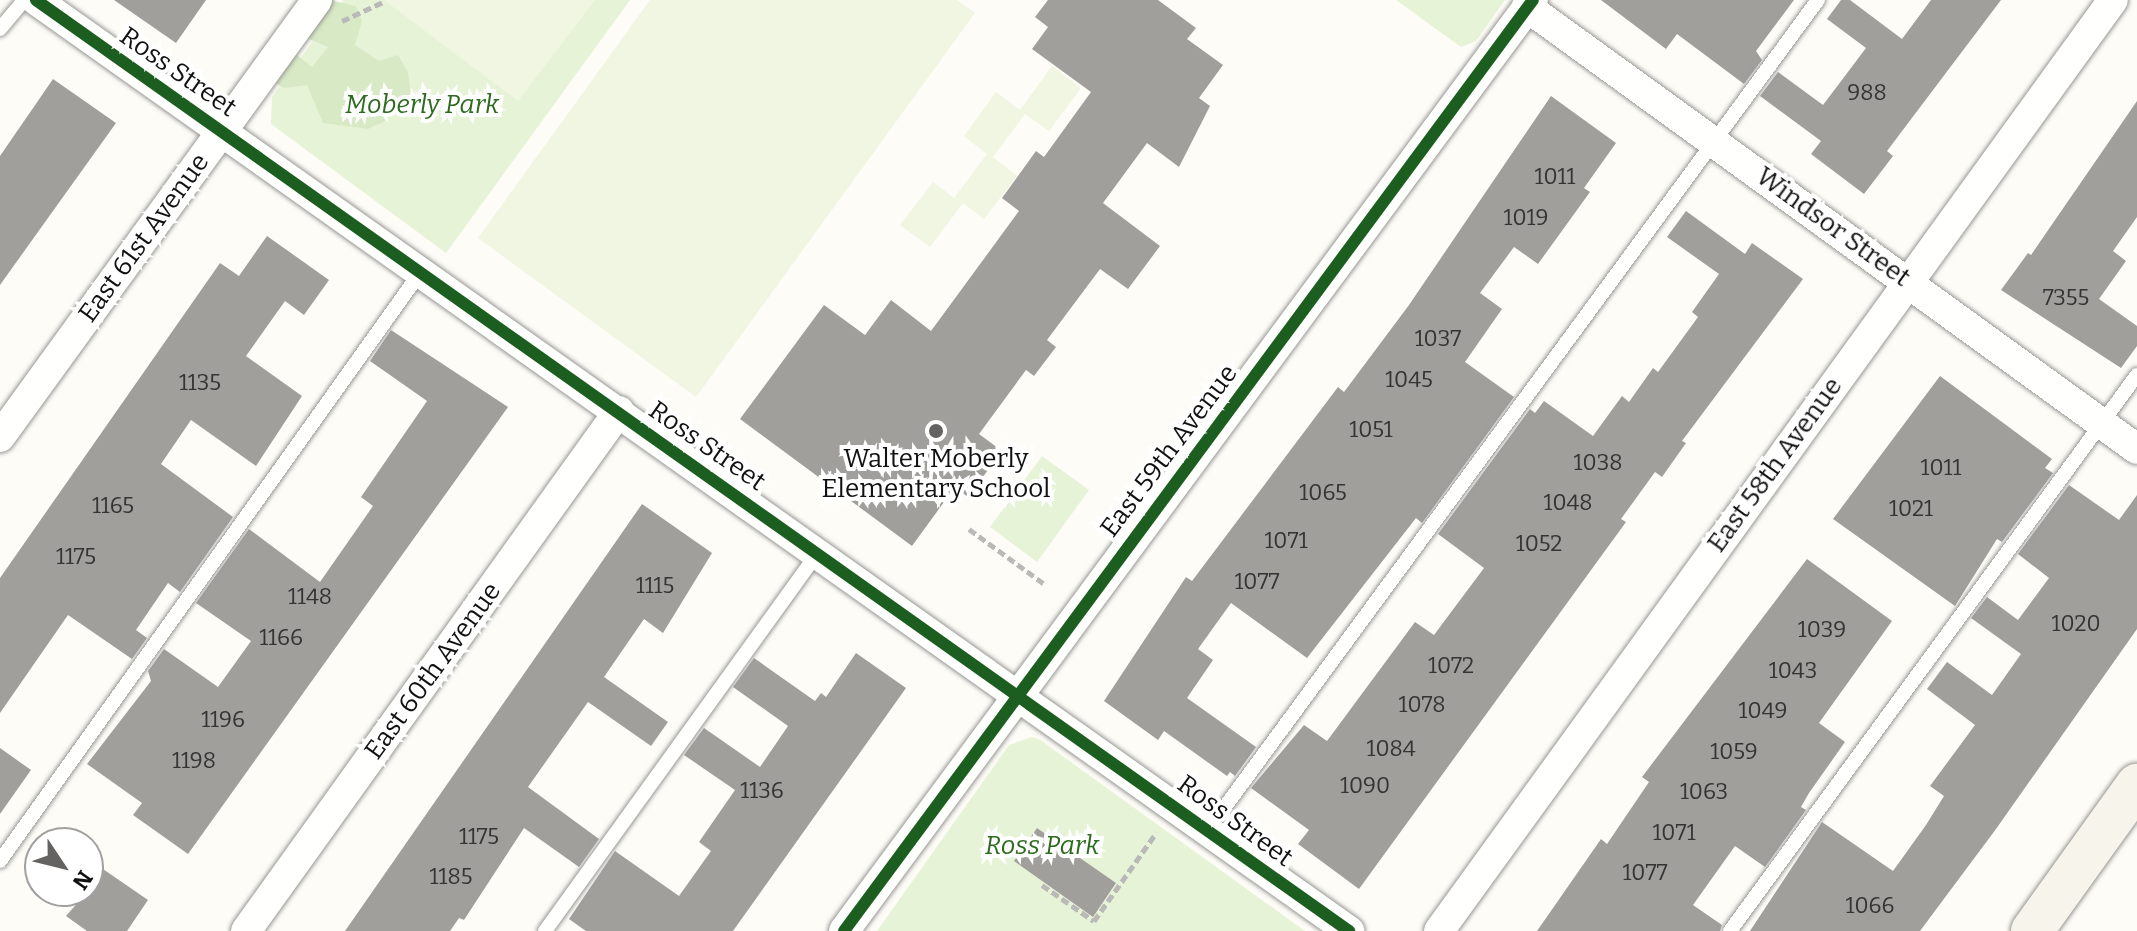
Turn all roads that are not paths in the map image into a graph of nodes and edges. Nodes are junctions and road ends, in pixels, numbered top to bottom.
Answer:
1 (24, 0) edge
2 (36, 0) edge
3 (317, 0) edge
4 (1818, 0) edge
5 (2113, 0) edge
6 (1530, 4) edge
7 (0, 29) edge
8 (222, 130) junction
9 (1714, 142) junction
10 (422, 270) junction
11 (1908, 281) junction
12 (2137, 375) edge
13 (619, 411) junction
14 (2101, 423) junction
15 (0, 437) edge
16 (2137, 449) edge
17 (818, 552) junction
18 (1016, 693) junction
19 (2137, 785) edge
20 (1208, 830) junction
21 (0, 861) edge
22 (246, 931) edge
23 (545, 931) edge
24 (844, 931) edge
25 (1349, 931) edge
26 (1439, 931) edge
27 (1730, 931) edge
28 (2032, 931) edge

1 - 7 lane
2 - 8 street, Ross Street
3 - 8 street, East 61st Avenue
4 - 9 lane
5 - 11 street, East 58th Avenue
6 - 9 street, Windsor Street
6 - 18 street, East 59th Avenue
8 - 10 street, Ross Street
8 - 15 street, East 61st Avenue
9 - 11 street, Windsor Street
9 - 20 lane
10 - 13 street, Ross Street
10 - 21 lane
11 - 14 street, Windsor Street
11 - 26 street, East 58th Avenue
12 - 14 lane
13 - 17 street, Ross Street
13 - 22 street, East 60th Avenue
14 - 16 street, Windsor Street
14 - 27 lane
17 - 18 street, Ross Street
17 - 23 lane
18 - 20 street, Ross Street
18 - 24 street, East 59th Avenue
19 - 28 street
20 - 25 street, Ross Street

